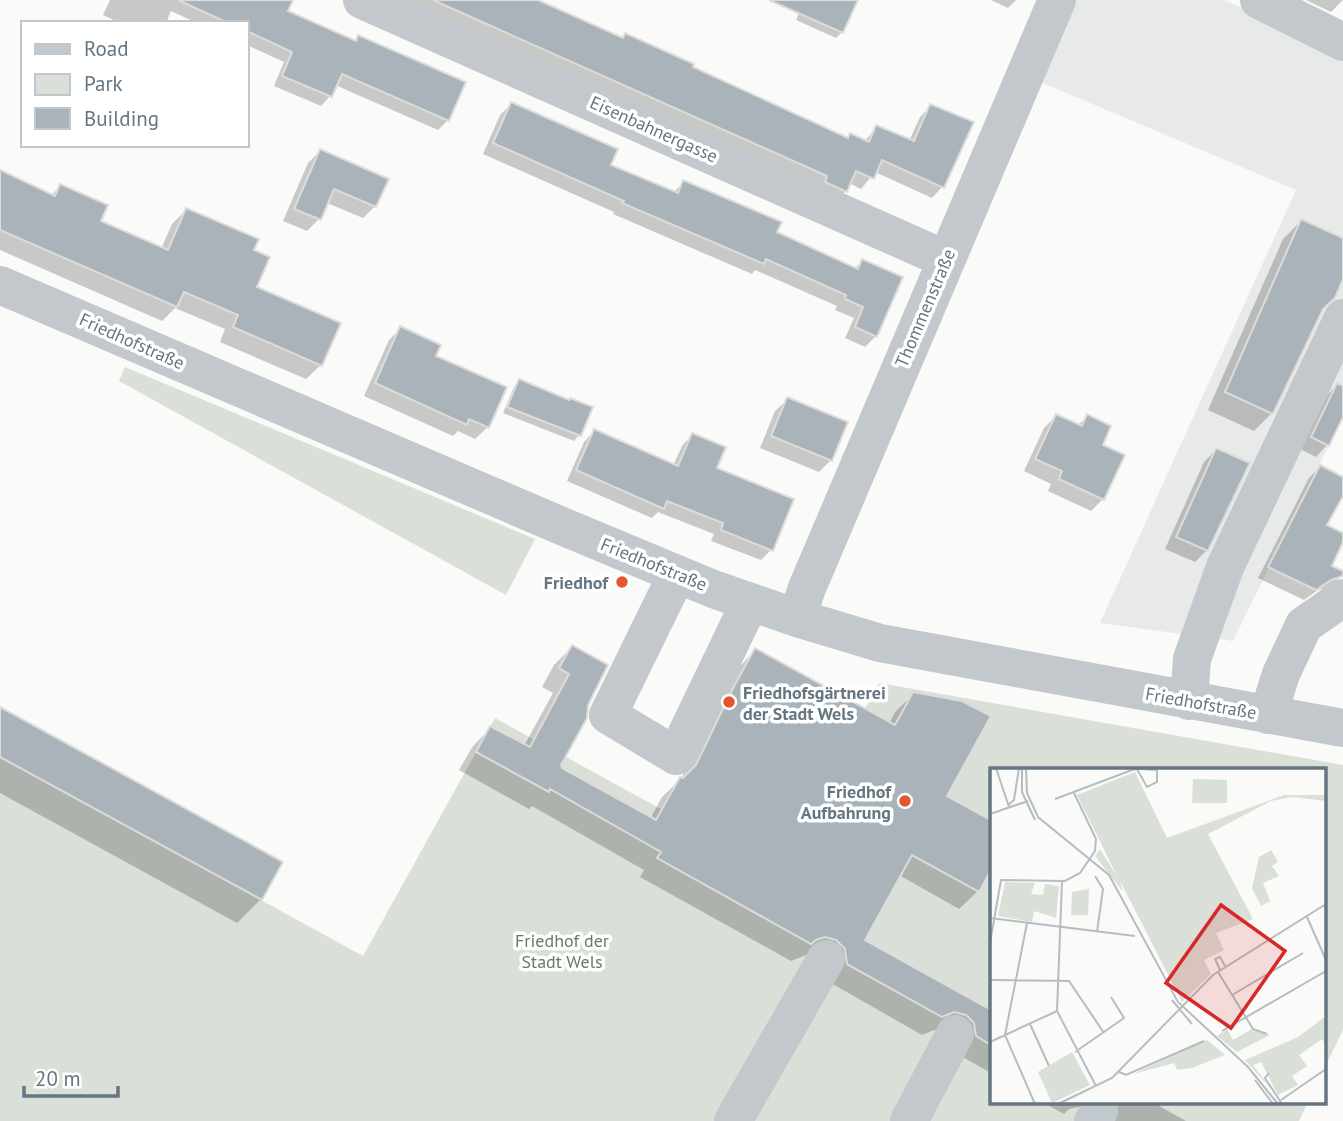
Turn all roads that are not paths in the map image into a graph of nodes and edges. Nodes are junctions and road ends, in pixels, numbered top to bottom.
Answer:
1 (362, 0) edge
2 (1057, 0) edge
3 (1259, 0) edge
4 (1343, 42) edge
5 (945, 259) junction
6 (0, 285) edge
7 (1343, 318) edge
8 (677, 574) junction
9 (1343, 598) edge
10 (750, 602) junction
11 (797, 618) junction
12 (1189, 701) junction
13 (1268, 715) junction
14 (1343, 728) edge
15 (825, 959) dead end
16 (955, 1034) dead end
17 (733, 1121) edge
18 (909, 1121) edge

1 - 5 street, Eisenbahnergasse
2 - 5 street, Thommenstraße
3 - 4 street
5 - 11 street, Thommenstraße
6 - 8 street, Friedhofstraße
7 - 12 street
8 - 10 street, Friedhofstraße
8 - 10 street
9 - 13 street
10 - 11 street, Friedhofstraße
11 - 12 street, Friedhofstraße
12 - 13 street, Friedhofstraße
13 - 14 street, Friedhofstraße
15 - 17 street
16 - 18 street

